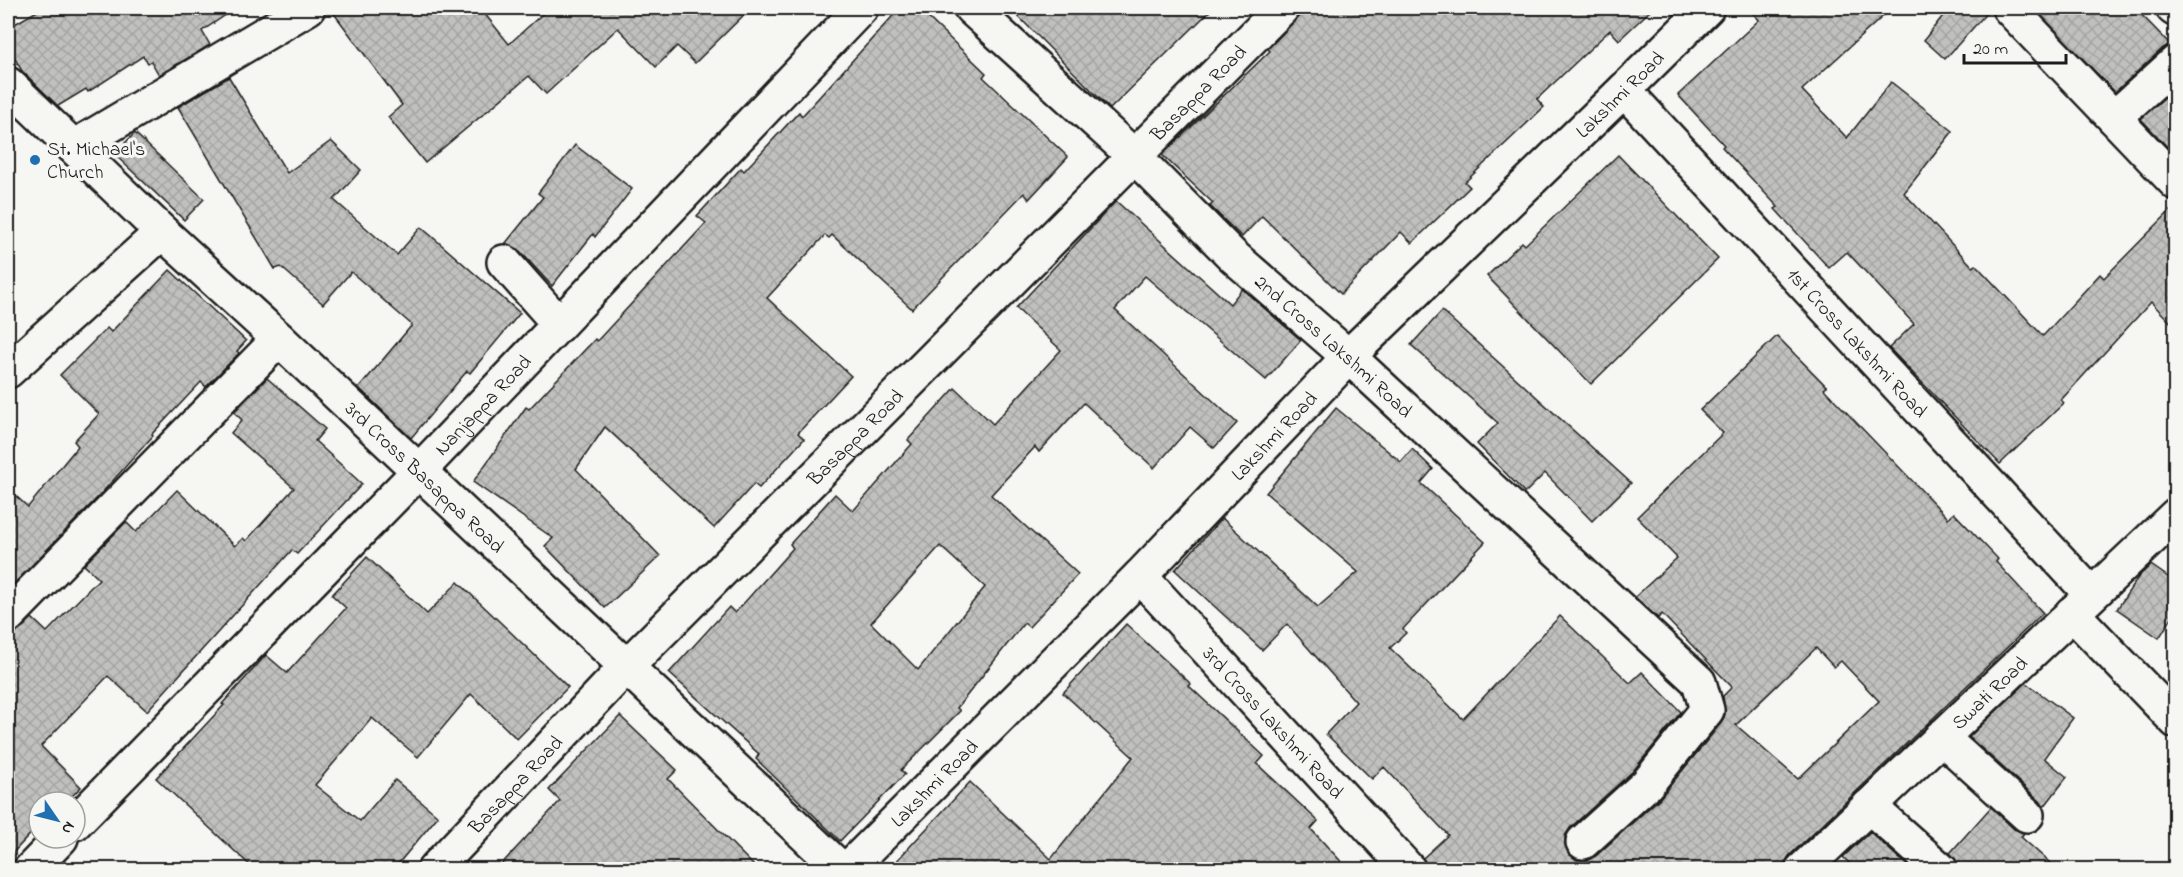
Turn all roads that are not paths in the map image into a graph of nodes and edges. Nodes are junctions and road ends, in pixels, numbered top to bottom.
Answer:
1 (308, 8) edge
2 (861, 8) edge
3 (971, 8) edge
4 (1282, 8) edge
5 (1707, 8) edge
6 (2009, 8) edge
7 (2175, 62) edge
8 (8, 84) edge
9 (1624, 90) junction
10 (2114, 118) junction
11 (75, 147) junction
12 (1134, 156) junction
13 (2175, 183) edge
14 (162, 232) junction
15 (504, 262) dead end
16 (559, 324) junction
17 (279, 339) junction
18 (1349, 357) junction
19 (8, 371) edge
20 (419, 471) junction
21 (2175, 515) edge
22 (1140, 576) junction
23 (2081, 604) junction
24 (8, 616) edge
25 (627, 666) junction
26 (2175, 721) edge
27 (1941, 737) junction
28 (1869, 806) junction
29 (87, 811) edge
30 (2026, 815) dead end
31 (1583, 842) dead end
32 (49, 850) edge
33 (30, 870) edge
34 (434, 870) edge
35 (844, 870) edge
36 (1409, 870) edge
37 (1802, 870) edge
38 (1941, 870) edge

1 - 11 street
2 - 16 street, Nanjappa Road
3 - 12 street, 2nd Cross Lakshmi Road
4 - 12 street, Basappa Road
5 - 9 street, Lakshmi Road
6 - 10 street
7 - 10 street
8 - 11 street, 3rd Cross Basappa Road
9 - 18 street, Lakshmi Road
9 - 23 street, 1st Cross Lakshmi Road
10 - 13 street
11 - 14 street, 3rd Cross Basappa Road
12 - 18 street, 2nd Cross Lakshmi Road
12 - 25 street, Basappa Road
14 - 17 street, 3rd Cross Basappa Road
14 - 19 street
15 - 16 street
16 - 20 street, Nanjappa Road
17 - 20 street, 3rd Cross Basappa Road
17 - 24 street
18 - 22 street, Lakshmi Road
18 - 31 street, 2nd Cross Lakshmi Road
20 - 25 street, 3rd Cross Basappa Road
20 - 29 street, Nanjappa Road
21 - 23 street, Swati Road
22 - 35 street, Lakshmi Road
22 - 36 street, 3rd Cross Lakshmi Road
23 - 26 street, 1st Cross Lakshmi Road
23 - 27 street, Swati Road
25 - 34 street, Basappa Road
25 - 35 street, 3rd Cross Basappa Road
27 - 28 street, Swati Road
27 - 30 street
28 - 37 street, Swati Road
28 - 38 street
32 - 33 street

